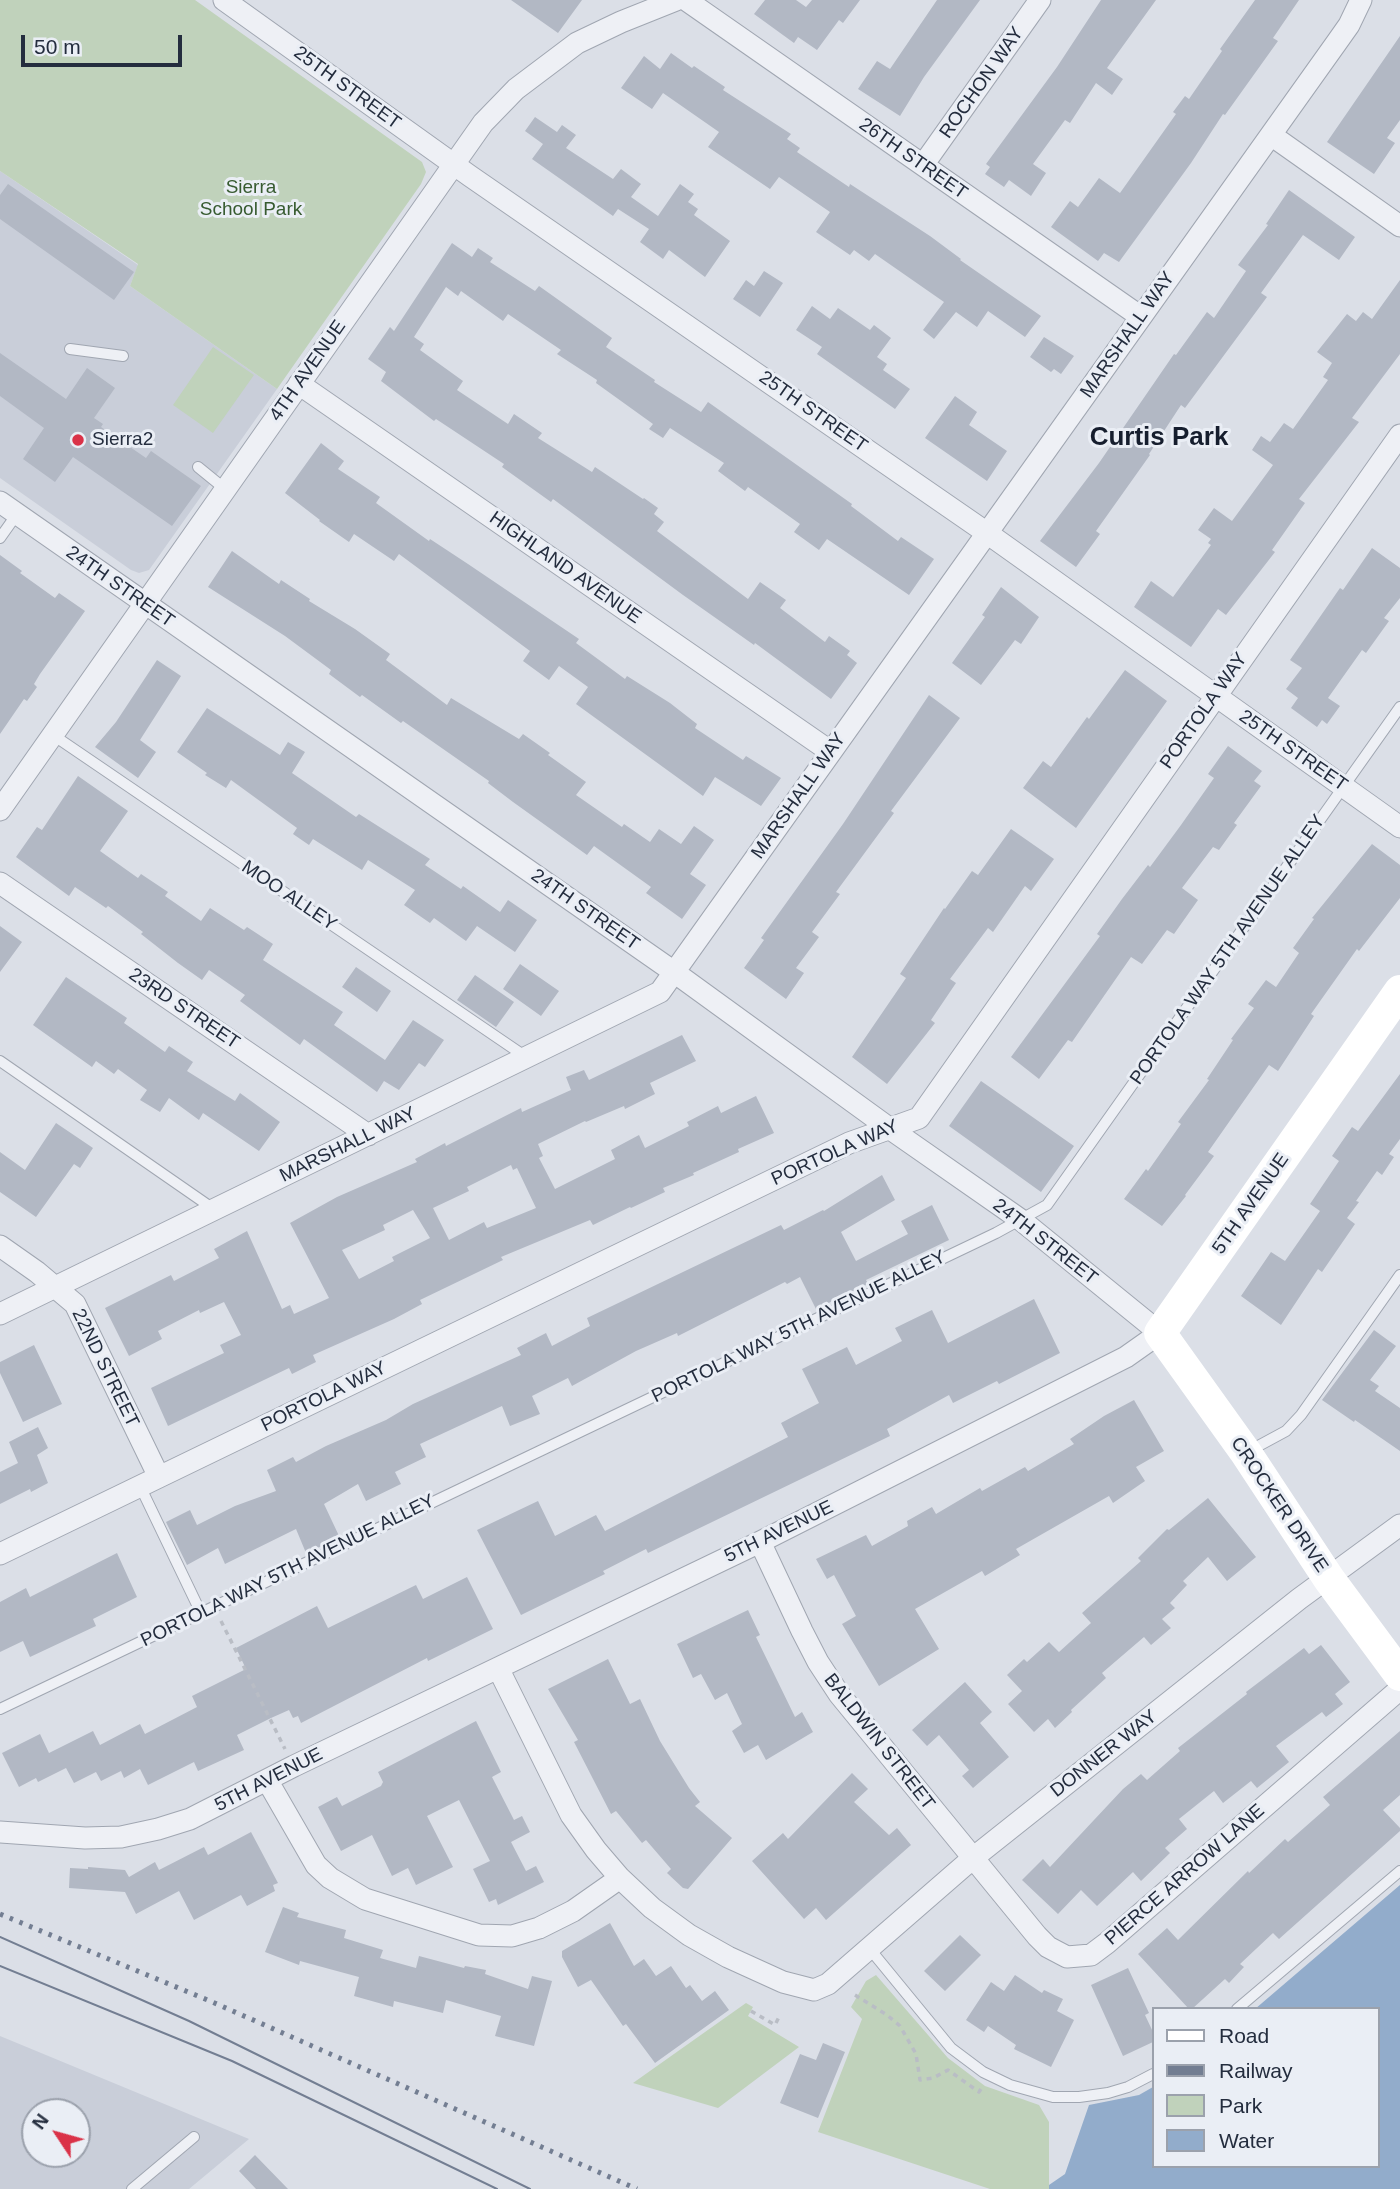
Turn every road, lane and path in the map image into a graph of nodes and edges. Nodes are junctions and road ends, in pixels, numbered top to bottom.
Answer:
1 (224, 0) edge
2 (676, 0) edge
3 (686, 0) edge
4 (1040, 0) edge
5 (1361, 0) edge
6 (1271, 135) junction
7 (453, 163) junction
8 (923, 165) junction
9 (1400, 226) edge
10 (1141, 317) junction
11 (70, 349) dead end
12 (123, 356) dead end
13 (299, 384) junction
14 (1400, 435) edge
15 (198, 467) dead end
16 (225, 489) junction
17 (8, 508) edge
18 (987, 533) junction
19 (0, 538) edge
20 (144, 604) junction
21 (1215, 695) junction
22 (1400, 707) edge
23 (53, 734) junction
24 (831, 752) junction
25 (1344, 787) junction
26 (0, 810) edge
27 (1400, 827) edge
28 (0, 883) edge
29 (674, 972) junction
30 (1400, 991) edge
31 (526, 1058) junction
32 (0, 1061) edge
33 (888, 1128) junction
34 (368, 1135) junction
35 (215, 1210) junction
36 (1021, 1220) junction
37 (0, 1247) edge
38 (1400, 1275) edge
39 (55, 1287) junction
40 (0, 1314) edge
41 (1160, 1333) junction
42 (1246, 1453) junction
43 (149, 1482) junction
44 (1400, 1525) edge
45 (761, 1542) junction
46 (0, 1554) edge
47 (1329, 1578) junction
48 (214, 1607) junction
49 (201, 1613) junction
50 (498, 1668) junction
51 (1400, 1675) edge
52 (1400, 1689) edge
53 (0, 1709) edge
54 (294, 1766) junction
55 (267, 1780) junction
56 (0, 1832) edge
57 (973, 1858) junction
58 (1400, 1871) edge
59 (620, 1878) junction
60 (869, 1948) junction
61 (855, 1995) dead end
62 (1239, 2007) edge
63 (751, 2011) dead end
64 (780, 2015) dead end
65 (1152, 2075) edge
66 (983, 2083) dead end
67 (194, 2137) dead end
68 (132, 2189) edge

1 - 7 street, 25TH STREET
2 - 7 street, 4TH AVENUE
3 - 8 street, 26TH STREET
4 - 8 street, ROCHON WAY
5 - 6 street, MARSHALL WAY
6 - 9 street
6 - 10 street, MARSHALL WAY
7 - 13 street, 4TH AVENUE
7 - 18 street, 25TH STREET
8 - 10 street, 26TH STREET
10 - 18 street, MARSHALL WAY
11 - 12 lane
13 - 16 street, 4TH AVENUE
13 - 24 street, HIGHLAND AVENUE
14 - 21 street, PORTOLA WAY
15 - 16 lane
16 - 20 street, 4TH AVENUE
17 - 19 lane
17 - 20 street, 24TH STREET
18 - 21 street, 25TH STREET
18 - 24 street, MARSHALL WAY
20 - 23 street, 4TH AVENUE
20 - 29 street, 24TH STREET
21 - 25 street, 25TH STREET
21 - 33 street, PORTOLA WAY
22 - 25 lane, PORTOLA WAY 5TH AVENUE ALLEY
23 - 26 street, 4TH AVENUE
23 - 31 lane, MOO ALLEY
24 - 29 street, MARSHALL WAY
25 - 27 street, 25TH STREET
25 - 36 lane, PORTOLA WAY 5TH AVENUE ALLEY
28 - 34 street, 23RD STREET
29 - 31 street, MARSHALL WAY
29 - 33 street, 24TH STREET
30 - 41 street, 5TH AVENUE
31 - 34 street, MARSHALL WAY
32 - 35 lane
33 - 36 street, 24TH STREET
33 - 43 street, PORTOLA WAY
34 - 35 street, MARSHALL WAY
35 - 39 street, MARSHALL WAY
36 - 41 street, 24TH STREET
36 - 48 lane, PORTOLA WAY 5TH AVENUE ALLEY
37 - 39 street, 22ND STREET
38 - 42 lane
39 - 40 street, MARSHALL WAY
39 - 43 street, 22ND STREET
41 - 42 street, CROCKER DRIVE
41 - 45 street, 5TH AVENUE
42 - 47 street, CROCKER DRIVE
43 - 46 street, PORTOLA WAY
43 - 49 lane
44 - 47 street, DONNER WAY
45 - 50 street, 5TH AVENUE
45 - 57 street, BALDWIN STREET
47 - 51 street, CROCKER DRIVE
47 - 57 street, DONNER WAY
48 - 49 lane, PORTOLA WAY 5TH AVENUE ALLEY
48 - 54 path
49 - 53 lane, PORTOLA WAY 5TH AVENUE ALLEY
50 - 54 street, 5TH AVENUE
50 - 59 street
52 - 57 street, PIERCE ARROW LANE
54 - 55 street, 5TH AVENUE
55 - 56 street, 5TH AVENUE
55 - 59 street
57 - 60 street, DONNER WAY
58 - 62 lane
59 - 60 street, DONNER WAY
60 - 65 lane
61 - 66 path
63 - 64 path
67 - 68 lane

